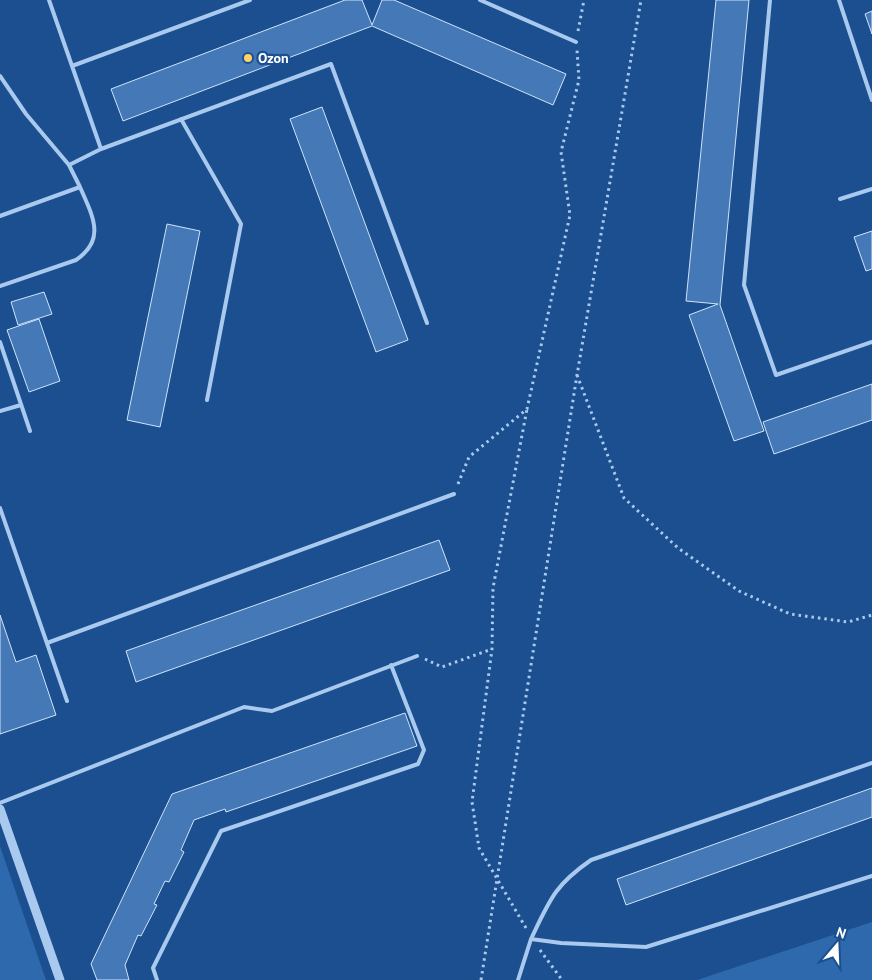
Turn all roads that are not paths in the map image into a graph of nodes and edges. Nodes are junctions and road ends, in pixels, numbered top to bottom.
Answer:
1 (49, 0) edge
2 (250, 0) edge
3 (480, 0) edge
4 (770, 0) edge
5 (839, 0) edge
6 (576, 42) road end
7 (72, 66) junction
8 (0, 76) edge
9 (872, 100) edge
10 (181, 120) junction
11 (101, 149) junction
12 (69, 165) junction
13 (80, 187) junction
14 (872, 189) edge
15 (840, 199) dead end
16 (0, 216) edge
17 (0, 286) edge
18 (426, 323) dead end
19 (0, 342) edge
20 (872, 342) edge
21 (207, 400) dead end
22 (21, 405) junction
23 (0, 412) edge
24 (30, 432) dead end
25 (454, 494) road end
26 (0, 508) edge
27 (47, 643) junction
28 (418, 656) road end
29 (391, 665) junction
30 (67, 701) dead end
31 (872, 763) edge
32 (0, 803) edge
33 (0, 809) edge
34 (872, 876) edge
35 (531, 939) junction
36 (60, 980) edge
37 (157, 980) edge
38 (518, 980) edge

1 - 7 lane
2 - 7 lane
3 - 6 lane
4 - 20 lane
5 - 9 lane
7 - 11 lane
8 - 12 lane
10 - 11 lane
10 - 18 lane
10 - 21 lane
11 - 12 lane
12 - 13 lane
13 - 16 lane
13 - 17 lane
14 - 15 lane
19 - 22 lane
22 - 23 lane
22 - 24 lane
25 - 27 lane
26 - 27 lane
27 - 30 lane
28 - 29 lane
29 - 32 lane
29 - 37 lane
31 - 35 lane
33 - 36 street
34 - 35 lane
35 - 38 lane

